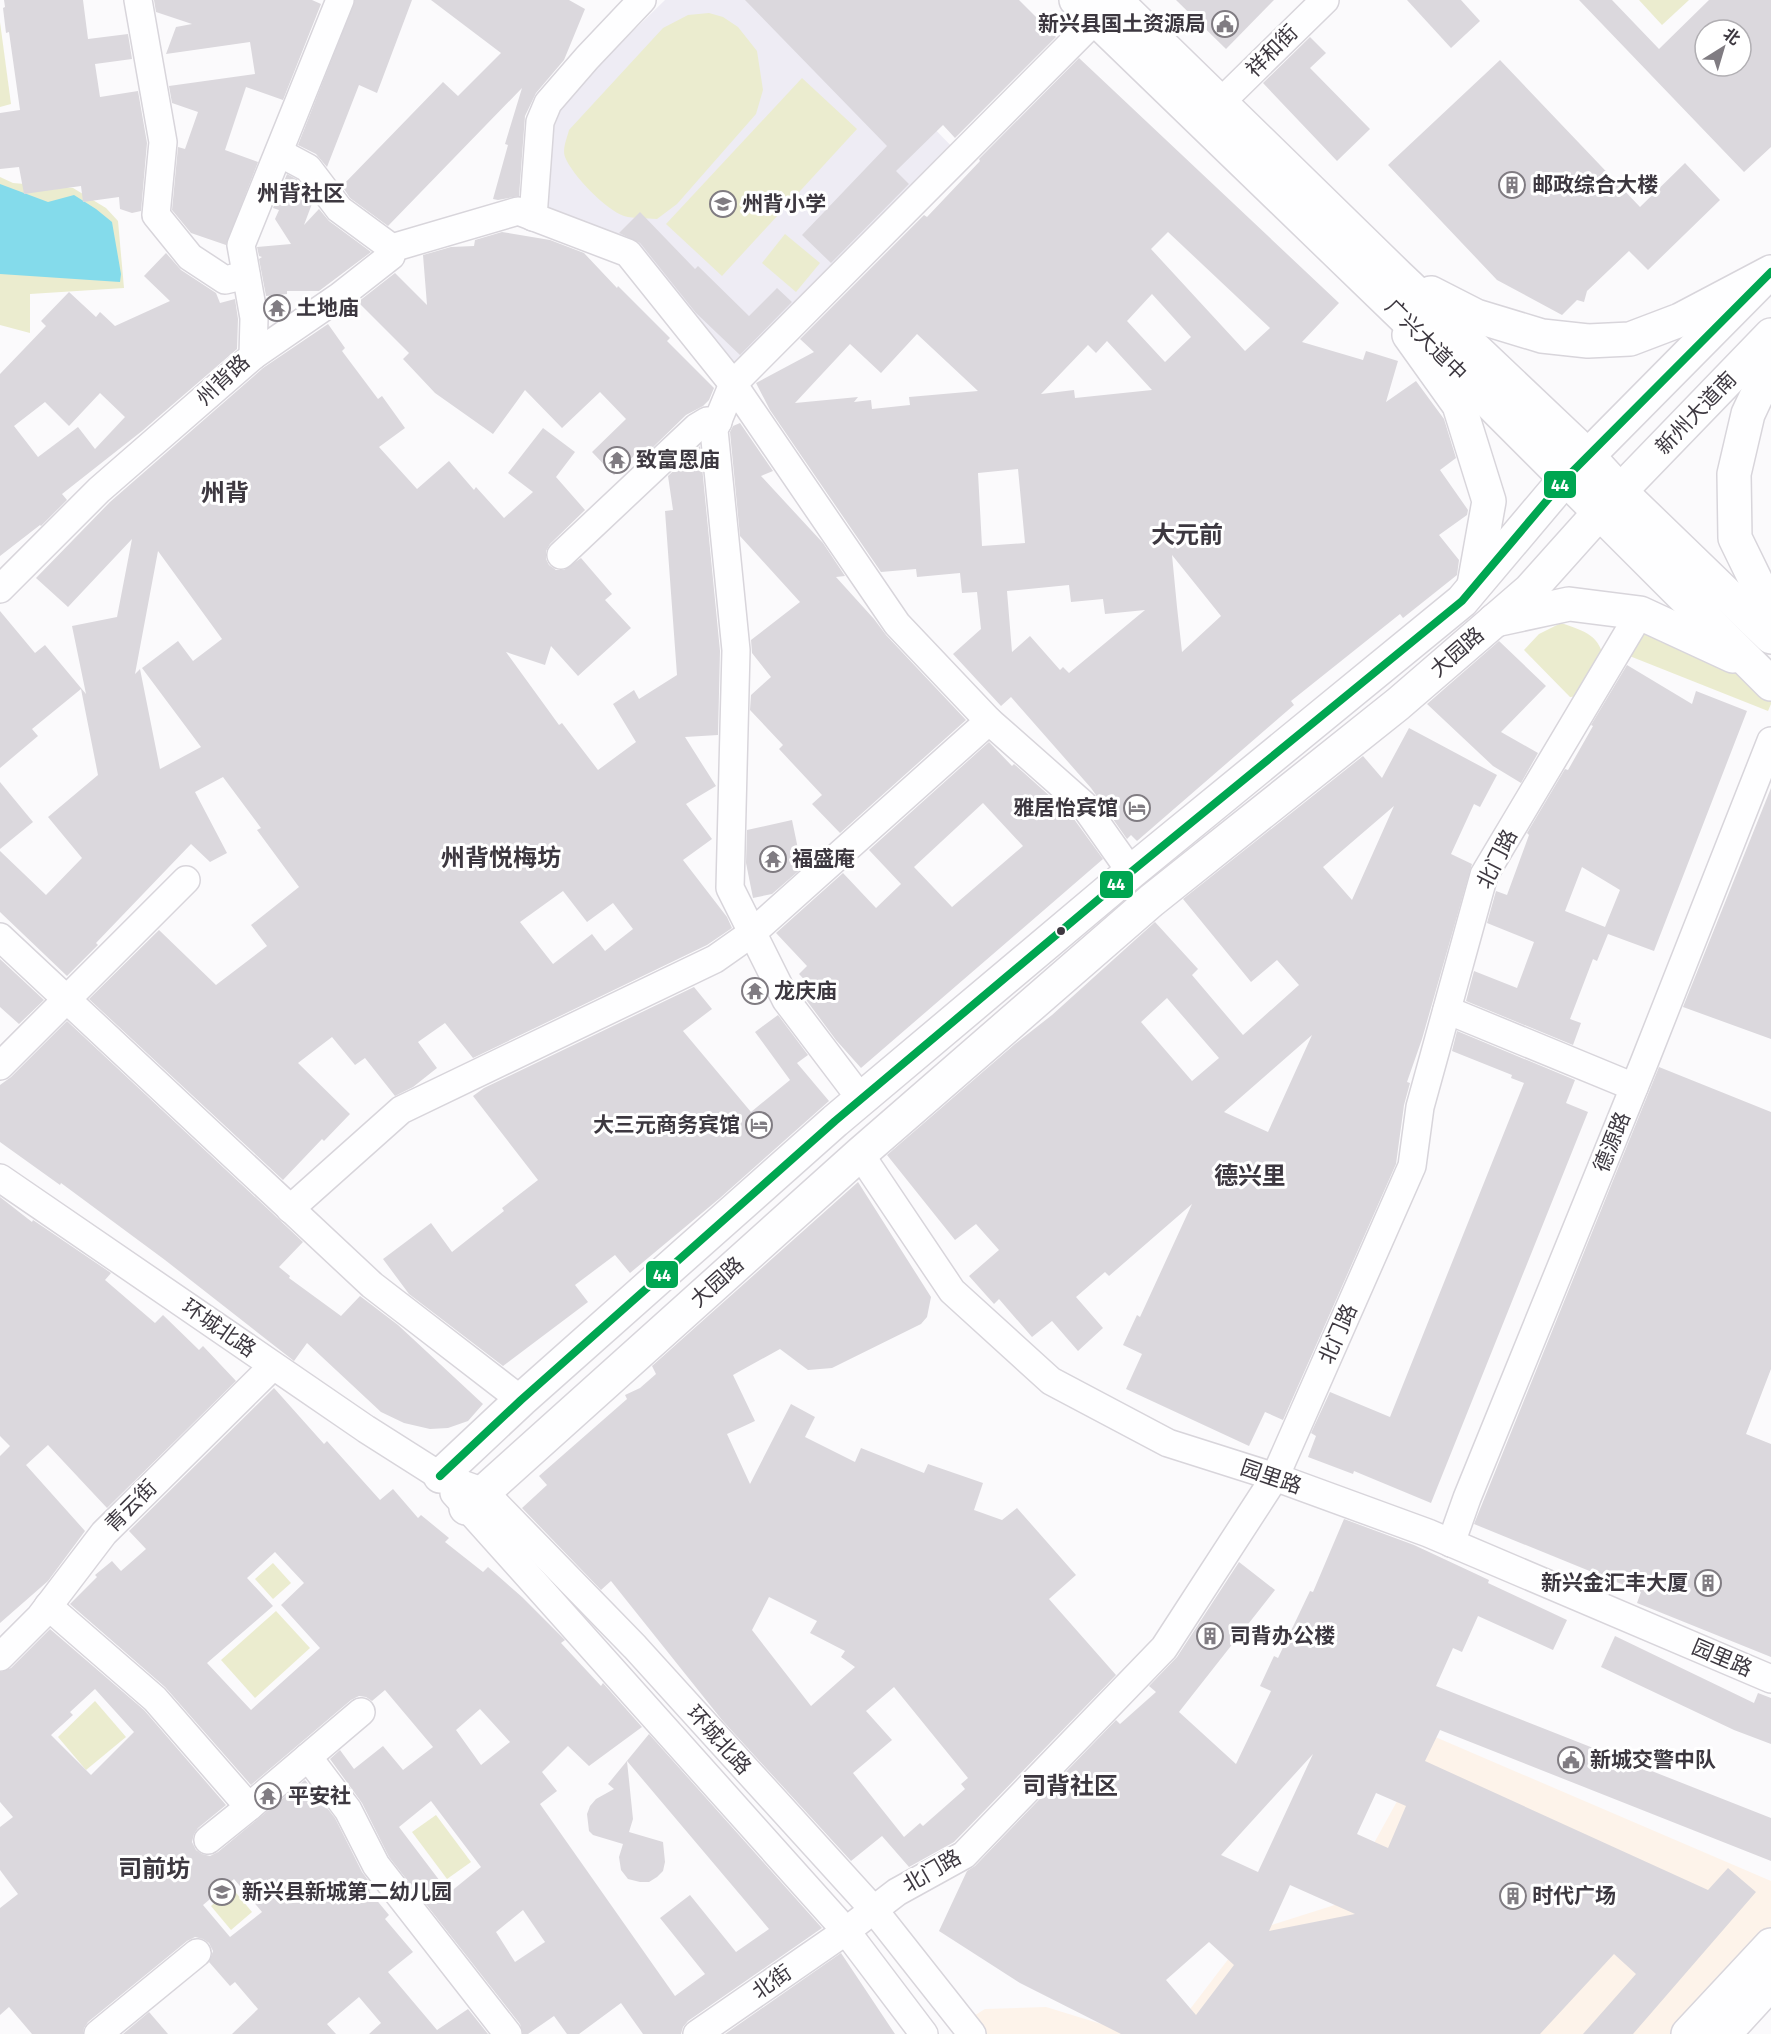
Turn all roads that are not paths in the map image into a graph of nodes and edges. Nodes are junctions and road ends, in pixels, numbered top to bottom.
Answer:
1 (138, 0) edge
2 (340, 0) edge
3 (642, 0) edge
4 (1325, 0) edge
5 (1096, 6) edge
6 (1220, 103) junction
7 (280, 153) junction
8 (533, 217) junction
9 (392, 248) junction
10 (1771, 272) edge
11 (246, 275) junction
12 (1389, 285) junction
13 (1771, 335) edge
14 (253, 356) junction
15 (1771, 365) edge
16 (733, 384) junction
17 (718, 422) junction
18 (1588, 456) junction
19 (1565, 479) junction
20 (1610, 502) junction
21 (561, 555) dead end
22 (1474, 587) junction
23 (0, 589) edge
24 (1771, 612) edge
25 (1640, 613) junction
26 (1494, 620) junction
27 (1771, 637) edge
28 (1762, 674) edge
29 (989, 721) junction
30 (1771, 741) edge
31 (1131, 872) junction
32 (186, 880) dead end
33 (752, 933) junction
34 (0, 937) edge
35 (66, 999) junction
36 (1447, 1010) junction
37 (0, 1066) edge
38 (1635, 1087) junction
39 (861, 1099) junction
40 (860, 1154) junction
41 (0, 1178) edge
42 (290, 1209) junction
43 (273, 1365) junction
44 (521, 1400) junction
45 (440, 1476) junction
46 (1275, 1477) junction
47 (475, 1500) junction
48 (1451, 1543) junction
49 (48, 1606) junction
50 (0, 1657) edge
51 (1771, 1679) edge
52 (361, 1713) dead end
53 (308, 1757) junction
54 (249, 1807) junction
55 (208, 1840) dead end
56 (874, 1910) junction
57 (846, 1931) junction
58 (1771, 1945) edge
59 (197, 1953) dead end
60 (1771, 1983) edge
61 (917, 2027) edge
62 (964, 2030) edge
63 (703, 2032) edge
64 (98, 2034) edge
65 (508, 2034) edge
66 (1688, 2034) edge
67 (1724, 2034) edge

1 - 11 street
2 - 7 street, 州背路
3 - 8 street
4 - 6 street, 祥和街
5 - 6 main road, 广兴大道中
5 - 12 main road, 广兴大道中
5 - 16 street
6 - 12 main road, 广兴大道中
7 - 9 street
7 - 11 street, 州背路
8 - 9 street
8 - 16 street
9 - 14 street
10 - 12 main road
10 - 18 main road
11 - 14 street, 州背路
12 - 18 main road, 广兴大道中
12 - 19 main road, 广兴大道中
12 - 22 main road
13 - 20 main road, 新州大道南
14 - 23 street, 州背路
15 - 24 main road
16 - 17 street
16 - 29 street
17 - 21 street
17 - 33 street
18 - 19 main road, 大园路
18 - 20 main road, 广兴大道中
19 - 20 main road, 广兴大道中
19 - 22 main road, 大园路
20 - 26 main road, 大园路
20 - 27 main road, 广兴大道中
20 - 28 main road, 广兴大道中
22 - 31 main road, 大园路
25 - 26 main road
25 - 28 main road
25 - 36 street, 北门路
26 - 40 main road, 大园路
29 - 31 street
29 - 33 street
30 - 38 street, 德源路
31 - 39 main road, 大园路
32 - 35 street
33 - 39 street
33 - 42 street
34 - 35 street
35 - 37 street
35 - 42 street
36 - 38 street
36 - 46 street, 北门路
38 - 48 street, 德源路
39 - 44 main road, 大园路
40 - 46 street, 园里路
40 - 47 main road, 大园路
41 - 43 street, 环城北路
42 - 44 street
43 - 45 street, 环城北路
43 - 49 street, 青云街
44 - 45 main road, 大园路
45 - 47 street, 环城北路
46 - 48 street, 园里路
46 - 56 street, 北门路
47 - 56 street, 环城北路
47 - 57 street, 环城北路
48 - 51 street, 园里路
49 - 50 street, 青云街
49 - 54 street
52 - 53 street
53 - 54 street
53 - 65 street
54 - 55 street
56 - 57 street, 北门路
56 - 62 street, 环城北路
57 - 61 street, 环城北路
57 - 63 street, 北街
58 - 66 main road
59 - 64 street
60 - 67 main road

